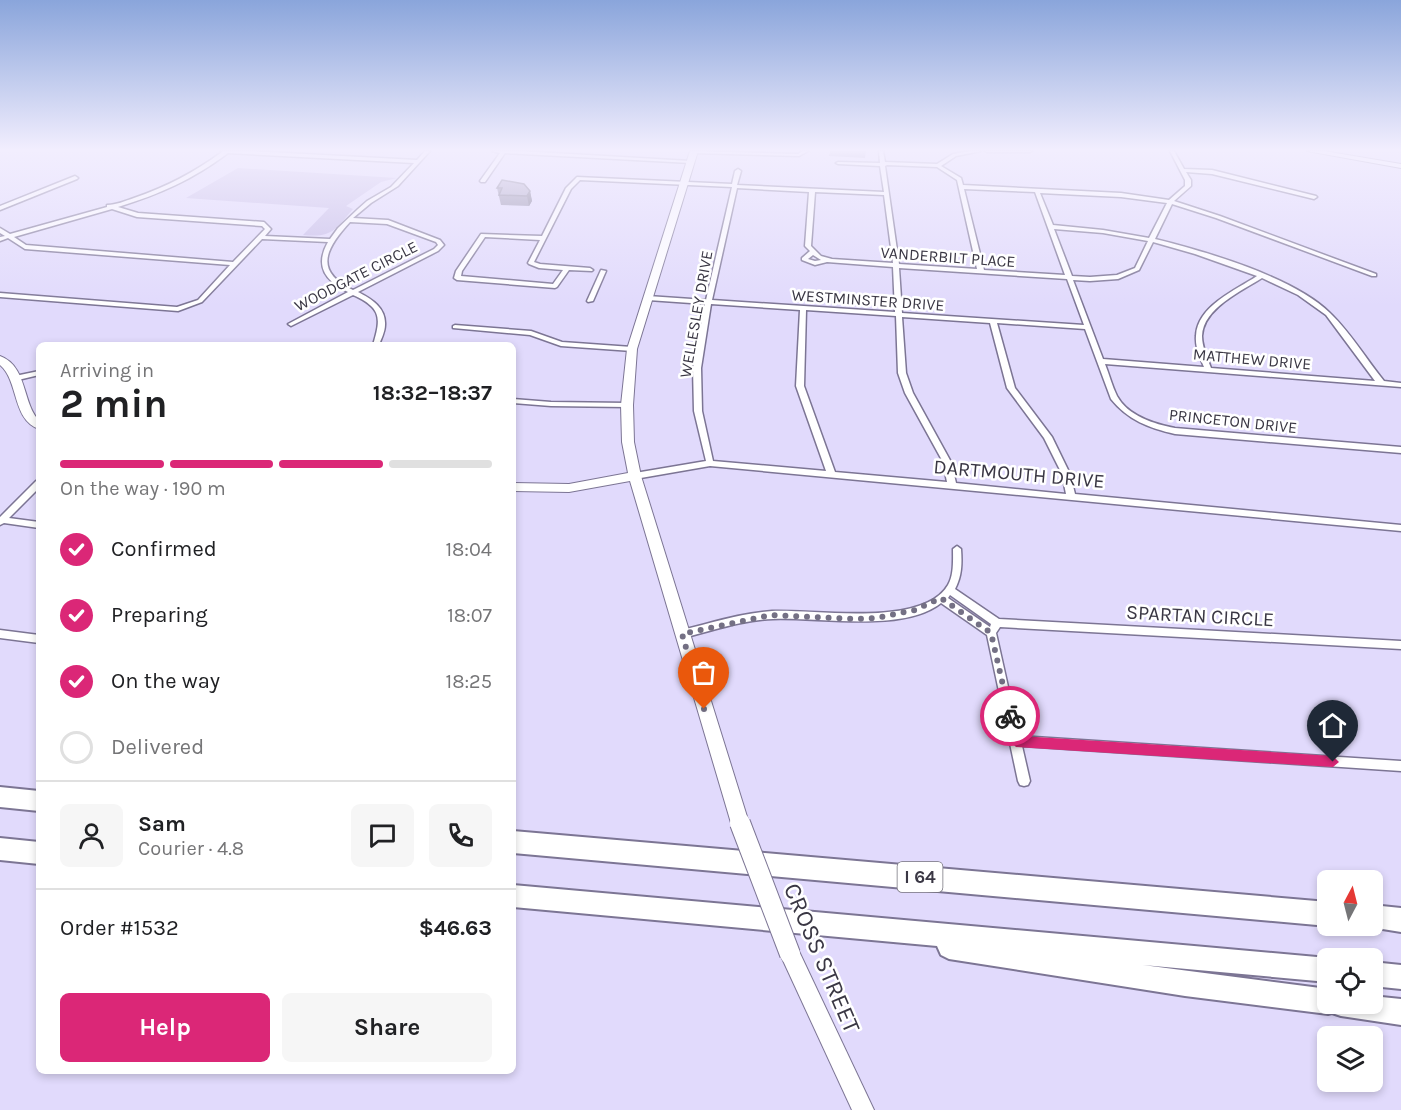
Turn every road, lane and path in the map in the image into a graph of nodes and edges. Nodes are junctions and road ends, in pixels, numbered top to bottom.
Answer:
1 (1170, 202) edge
2 (118, 203) edge
3 (369, 203) edge
4 (561, 203) edge
5 (678, 203) edge
6 (731, 203) edge
7 (811, 203) edge
8 (888, 203) edge
9 (966, 203) edge
10 (1041, 203) edge
11 (1173, 203) edge
12 (109, 206) junction
13 (351, 220) junction
14 (1050, 227) junction
15 (0, 230) edge
16 (8, 237) junction
17 (260, 237) junction
18 (542, 237) junction
19 (0, 239) edge
20 (1154, 239) junction
21 (332, 241) junction
22 (813, 252) junction
23 (828, 260) junction
24 (234, 264) junction
25 (896, 267) junction
26 (567, 268) junction
27 (590, 270) dead end
28 (603, 271) dead end
29 (981, 272) junction
30 (1374, 275) dead end
31 (1262, 276) junction
32 (1068, 278) junction
33 (354, 292) junction
34 (0, 295) edge
35 (648, 298) junction
36 (591, 301) dead end
37 (708, 303) junction
38 (803, 309) junction
39 (900, 315) junction
40 (993, 321) junction
41 (291, 324) dead end
42 (455, 327) dead end
43 (1087, 327) junction
44 (377, 342) edge
45 (632, 349) junction
46 (0, 359) edge
47 (1101, 361) junction
48 (1208, 369) junction
49 (36, 373) edge
50 (18, 378) junction
51 (1381, 383) junction
52 (1401, 385) edge
53 (516, 401) edge
54 (627, 405) junction
55 (36, 423) edge
56 (1401, 450) edge
57 (710, 463) junction
58 (831, 473) junction
59 (635, 476) junction
60 (952, 484) junction
61 (36, 486) edge
62 (516, 487) edge
63 (1071, 496) junction
64 (1, 521) edge
65 (36, 525) edge
66 (1401, 528) edge
67 (957, 549) dead end
68 (950, 590) junction
69 (941, 598) junction
70 (994, 628) junction
71 (0, 634) edge
72 (682, 634) junction
73 (36, 639) edge
74 (1401, 645) edge
75 (1016, 741) junction
76 (1401, 766) edge
77 (1024, 781) dead end
78 (0, 797) edge
79 (36, 801) edge
80 (516, 842) edge
81 (0, 849) edge
82 (36, 853) edge
83 (516, 896) edge
84 (1317, 913) edge
85 (1383, 918) edge
86 (1401, 920) edge
87 (890, 932) junction
88 (1317, 969) edge
89 (1383, 975) edge
90 (1401, 977) edge
91 (1317, 1001) edge
92 (1383, 1010) edge
93 (1401, 1012) edge
94 (863, 1110) edge

1 - 20 street
2 - 12 street
3 - 13 street
4 - 18 street
5 - 35 main road, CROSS STREET
6 - 37 street, WELLESLEY DRIVE
7 - 22 street
8 - 25 street
9 - 29 street
10 - 14 street, PRINCETON DRIVE
11 - 30 street
12 - 16 street
12 - 17 street
13 - 21 street
13 - 33 street, WOODGATE CIRCLE
14 - 20 street
14 - 32 street, PRINCETON DRIVE
15 - 16 street
16 - 19 street
16 - 24 street
17 - 21 street
17 - 24 street
18 - 26 street
18 - 26 street
20 - 31 street
20 - 32 street, VANDERBILT PLACE
21 - 33 street
22 - 23 street, VANDERBILT PLACE
22 - 23 street, VANDERBILT PLACE
23 - 25 street, VANDERBILT PLACE
24 - 34 street
25 - 29 street, VANDERBILT PLACE
25 - 39 street
26 - 27 street
28 - 36 street
29 - 32 street, VANDERBILT PLACE
31 - 48 street
31 - 51 street
32 - 43 street, PRINCETON DRIVE
33 - 41 street, WOODGATE CIRCLE
33 - 44 street
35 - 37 street, WESTMINSTER DRIVE
35 - 45 main road, CROSS STREET
37 - 38 street, WESTMINSTER DRIVE
37 - 57 street, WELLESLEY DRIVE
38 - 39 street, WESTMINSTER DRIVE
38 - 58 street
39 - 40 street, WESTMINSTER DRIVE
39 - 60 street
40 - 43 street, WESTMINSTER DRIVE
40 - 63 street
42 - 45 street
43 - 47 street, PRINCETON DRIVE
45 - 54 main road, CROSS STREET
46 - 50 main road
47 - 48 street, MATTHEW DRIVE
47 - 56 street, PRINCETON DRIVE
48 - 51 street, MATTHEW DRIVE
49 - 50 street
50 - 55 main road
51 - 52 street, MATTHEW DRIVE
53 - 54 street
54 - 59 main road, CROSS STREET
57 - 58 street, DARTMOUTH DRIVE
57 - 59 street, DARTMOUTH DRIVE
58 - 60 street, DARTMOUTH DRIVE
59 - 62 main road
59 - 72 main road, CROSS STREET
60 - 63 street, DARTMOUTH DRIVE
61 - 64 street
63 - 66 street, DARTMOUTH DRIVE
64 - 65 street
67 - 68 street
68 - 69 street
68 - 70 street
69 - 70 street
69 - 72 street
70 - 74 street, SPARTAN CIRCLE
70 - 75 street
71 - 73 street
72 - 94 main road, CROSS STREET, bridge
75 - 76 street
75 - 77 street
78 - 79 highway
80 - 84 highway, I 64
81 - 82 highway
83 - 87 highway
85 - 86 highway
87 - 88 highway
87 - 91 highway
89 - 90 highway
92 - 93 highway

